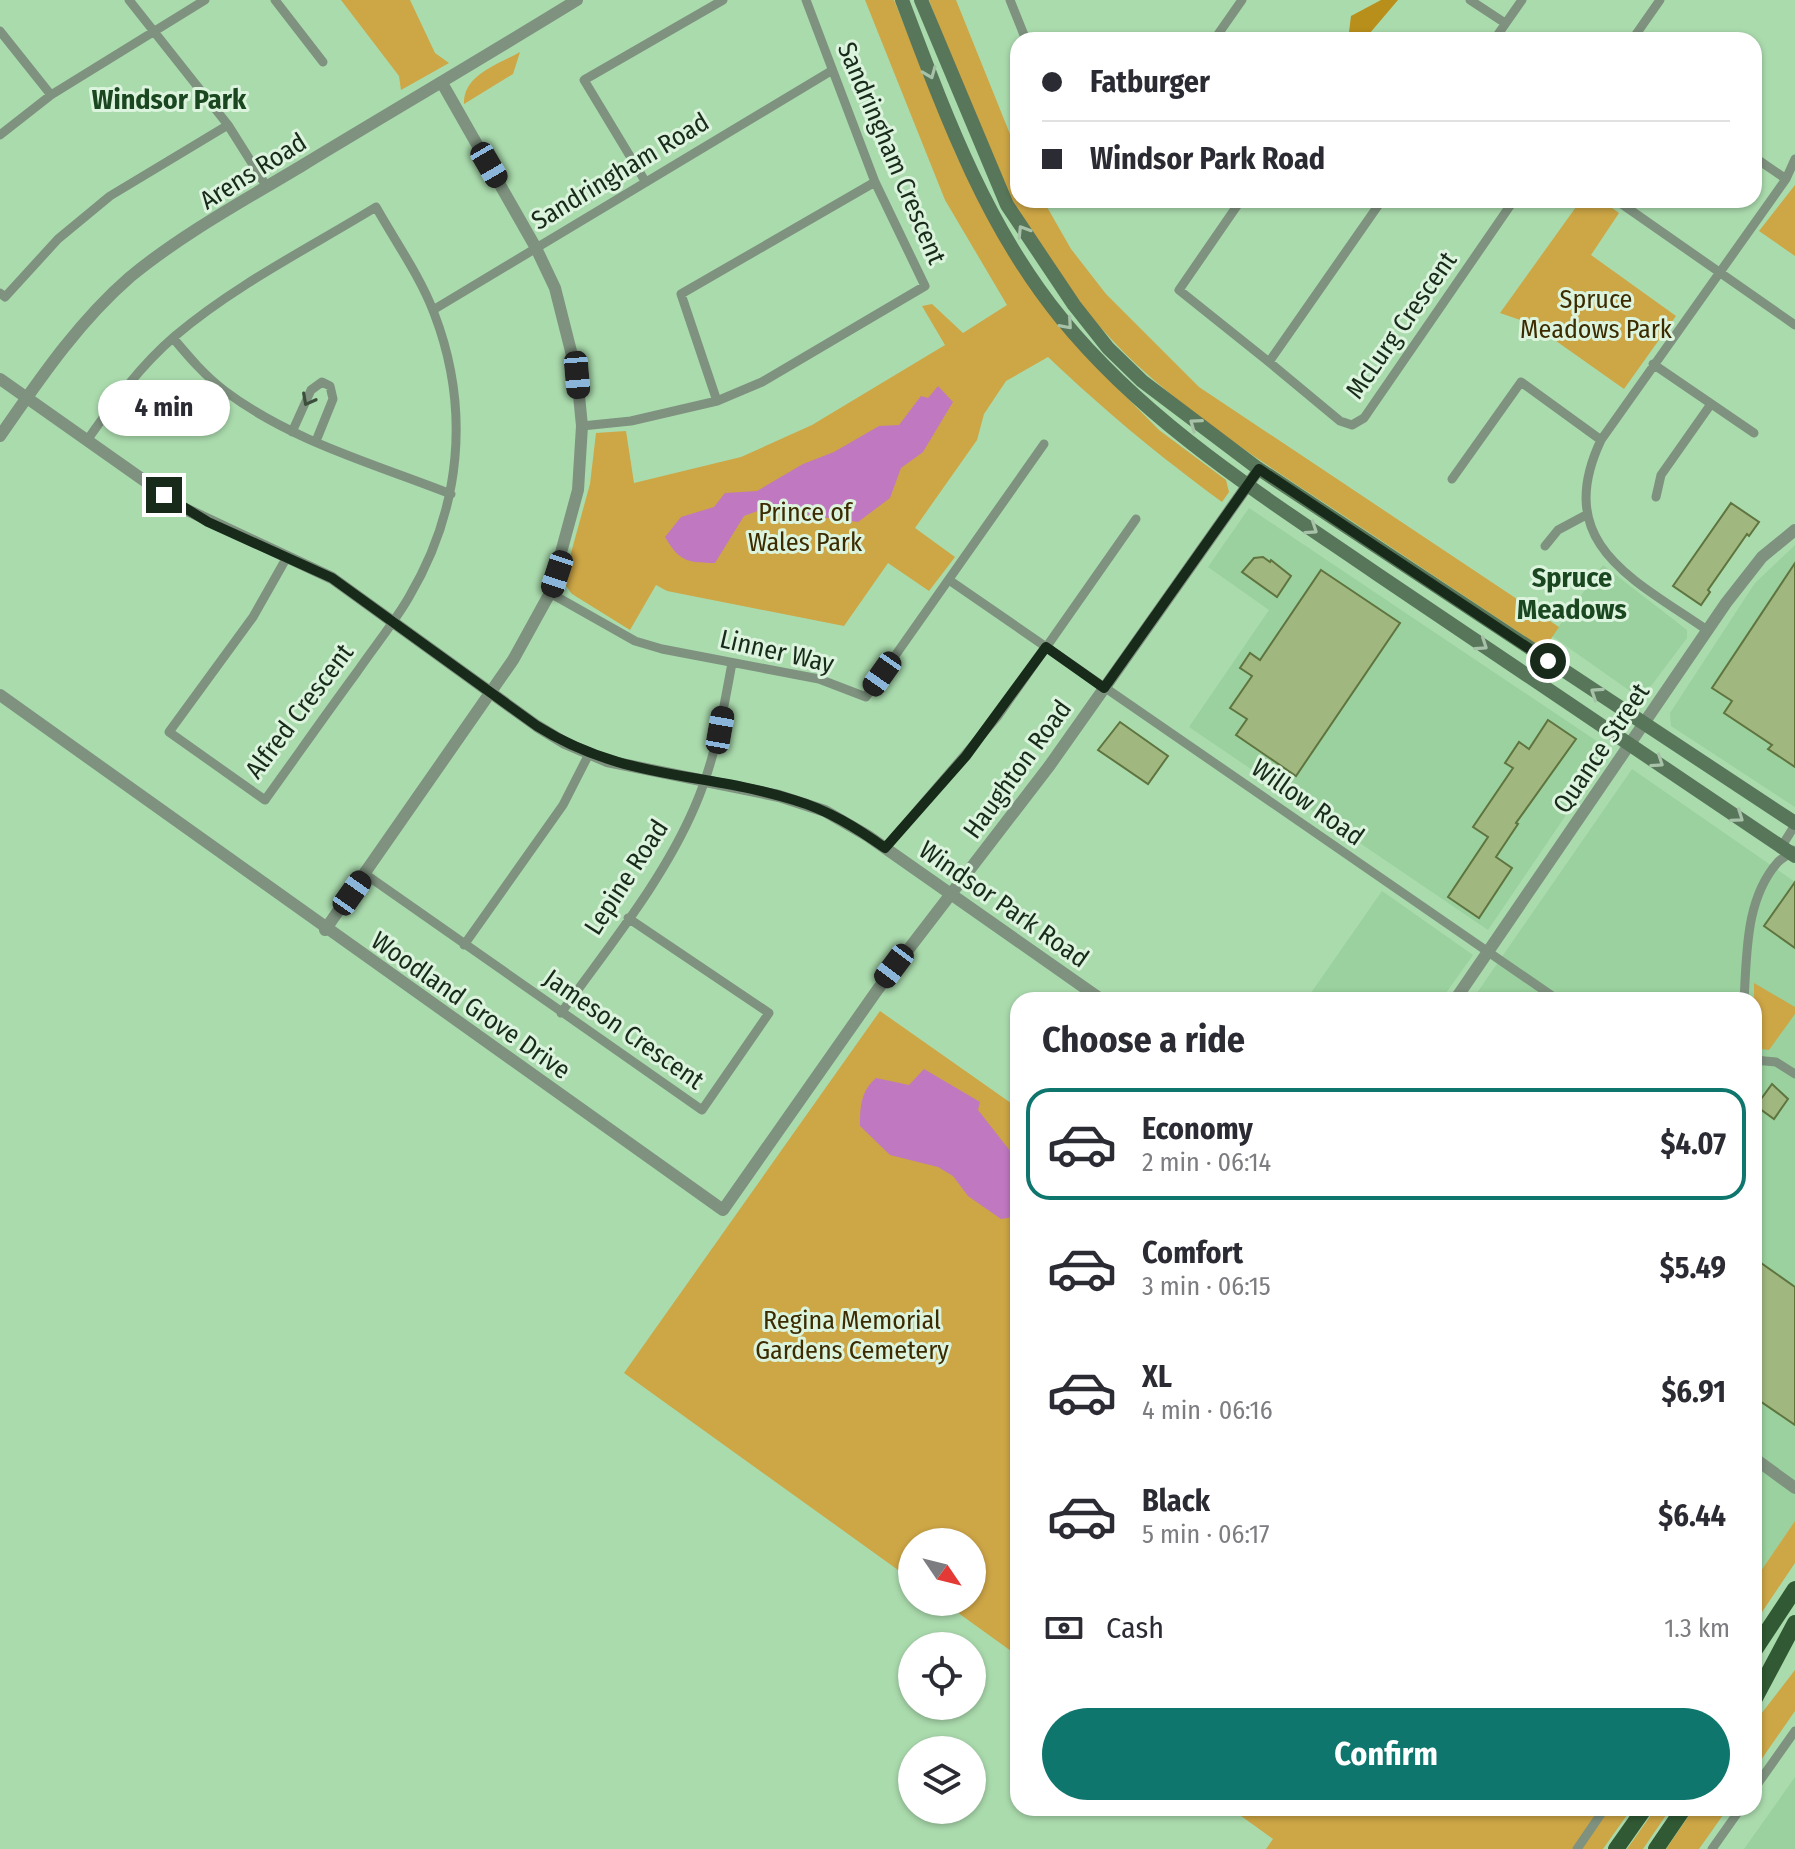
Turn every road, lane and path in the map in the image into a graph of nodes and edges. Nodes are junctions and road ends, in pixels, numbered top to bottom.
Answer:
1 (129, 0) edge
2 (205, 0) edge
3 (275, 0) edge
4 (577, 0) edge
5 (723, 0) edge
6 (806, 0) edge
7 (902, 0) edge
8 (921, 0) edge
9 (1010, 0) edge
10 (1242, 0) edge
11 (1470, 0) edge
12 (1522, 0) edge
13 (1660, 0) edge
14 (1505, 23) junction
15 (154, 30) junction
16 (0, 31) edge
17 (1023, 32) edge
18 (1220, 32) edge
19 (1499, 32) edge
20 (1638, 32) edge
21 (323, 62) dead end
22 (831, 71) junction
23 (442, 83) junction
24 (51, 95) junction
25 (228, 125) junction
26 (0, 135) edge
27 (1795, 159) edge
28 (1762, 162) edge
29 (1786, 179) junction
30 (645, 181) junction
31 (875, 182) junction
32 (267, 187) junction
33 (1235, 208) edge
34 (1376, 208) edge
35 (1508, 208) edge
36 (1628, 208) edge
37 (536, 248) junction
38 (1720, 272) junction
39 (0, 293) edge
40 (433, 310) junction
41 (1795, 325) edge
42 (173, 338) junction
43 (1269, 362) junction
44 (1653, 364) junction
45 (0, 379) edge
46 (27, 397) junction
47 (717, 401) junction
48 (1711, 404) junction
49 (582, 426) junction
50 (292, 432) junction
51 (1754, 433) dead end
52 (0, 436) edge
53 (88, 439) junction
54 (1601, 440) junction
55 (316, 441) junction
56 (1044, 444) dead end
57 (1259, 469) junction
58 (1452, 479) dead end
59 (1248, 485) junction
60 (451, 494) junction
61 (1656, 497) dead end
62 (1586, 515) junction
63 (1136, 519) dead end
64 (1795, 530) edge
65 (1545, 546) dead end
66 (287, 557) junction
67 (949, 580) junction
68 (550, 593) junction
69 (393, 620) junction
70 (1707, 630) junction
71 (1046, 647) junction
72 (732, 663) junction
73 (1104, 688) junction
74 (492, 694) junction
75 (0, 695) edge
76 (1643, 724) junction
77 (1631, 743) junction
78 (589, 754) junction
79 (705, 782) junction
80 (1795, 824) edge
81 (885, 848) junction
82 (1788, 853) edge
83 (365, 874) junction
84 (950, 893) junction
85 (628, 918) junction
86 (325, 930) junction
87 (464, 945) junction
88 (1487, 952) junction
89 (1091, 992) edge
90 (1460, 992) edge
91 (1546, 992) edge
92 (1744, 992) edge
93 (561, 1013) junction
94 (1762, 1061) edge
95 (1795, 1074) edge
96 (723, 1210) joint
97 (1762, 1464) edge
98 (1795, 1488) edge
99 (1795, 1589) edge
100 (1795, 1623) edge
101 (1762, 1639) edge
102 (1795, 1644) edge
103 (1762, 1687) edge
104 (1762, 1691) edge
105 (1795, 1731) edge
106 (1762, 1778) edge
107 (1600, 1816) edge
108 (1639, 1816) edge
109 (1679, 1816) edge
110 (1735, 1816) edge
111 (1577, 1849) edge
112 (1616, 1849) edge
113 (1656, 1849) edge
114 (1712, 1849) edge

1 - 15 street
2 - 15 street
3 - 21 street
4 - 23 street, Arens Road
5 - 30 street
6 - 22 street, Sandringham Crescent
7 -> 59 main road
57 -> 8 main road
9 - 17 street
10 - 18 street
11 - 14 street
12 - 14 street
13 - 20 street
14 - 19 street
15 - 24 street
15 - 25 street
16 - 24 street
22 - 30 street, Sandringham Road
22 - 31 street, Sandringham Crescent
23 - 32 street, Arens Road
23 - 37 street
24 - 26 street
25 - 32 street
25 - 39 street
27 - 29 street
28 - 29 street
29 - 38 street
30 - 37 street, Sandringham Road
31 - 47 street
31 - 47 street, Sandringham Crescent
32 - 46 street, Arens Road
33 - 43 street, McLurg Crescent
34 - 43 street
35 - 43 street, McLurg Crescent
36 - 38 street
37 - 40 street, Sandringham Road
37 - 49 street
38 - 41 street
38 - 44 street
40 - 42 street
40 - 60 street
42 - 50 street
42 - 53 street
44 - 48 street
44 - 54 street
45 - 46 street, Windsor Park Road
46 - 52 street, Arens Road
46 - 53 street, Windsor Park Road
47 - 49 street, Sandringham Crescent
48 - 51 street
48 - 61 street
49 - 68 street
50 - 55 street
55 -> 50 street
53 - 66 street, Windsor Park Road
54 - 58 street
54 - 62 street
55 - 60 street
56 - 67 street
57 - 59 street, Haughton Road
76 -> 57 main road
59 - 73 street, Haughton Road
59 -> 77 main road
60 - 69 street
62 - 65 street
62 - 70 street
63 - 71 street
64 - 70 street, Quance Street
66 - 69 street, Windsor Park Road
66 - 69 street, Alfred Crescent
67 - 71 street
67 - 72 street, Linner Way
68 - 72 street, Linner Way
68 - 74 street
69 - 74 street, Windsor Park Road
70 - 76 street, Quance Street
71 - 73 street
71 - 81 street
72 - 79 street, Lepine Road
73 - 84 street, Haughton Road
73 - 88 street, Willow Road
74 - 78 street, Windsor Park Road
74 - 83 street
75 - 86 street, Woodland Grove Drive
76 - 77 street, Quance Street
76 - 80 main road
77 -> 82 main road
77 - 88 street, Quance Street
78 - 79 street, Windsor Park Road
78 - 87 street
79 - 81 street, Windsor Park Road
79 - 85 street, Lepine Road
80 - 82 street
81 - 84 street, Windsor Park Road
82 - 92 street
83 - 86 street
83 - 87 street, Jameson Crescent
84 - 89 street, Windsor Park Road
84 - 96 street, Haughton Road
85 - 93 street, Lepine Road
85 - 93 street, Jameson Crescent
86 - 96 street, Woodland Grove Drive
87 - 93 street, Jameson Crescent
88 - 90 street, Quance Street
88 - 91 street, Willow Road
94 - 95 street
97 - 98 street
99 - 101 highway
100 - 103 highway
102 - 104 highway
105 - 106 street
107 - 111 street
108 - 112 highway
109 - 113 highway
110 - 114 street

